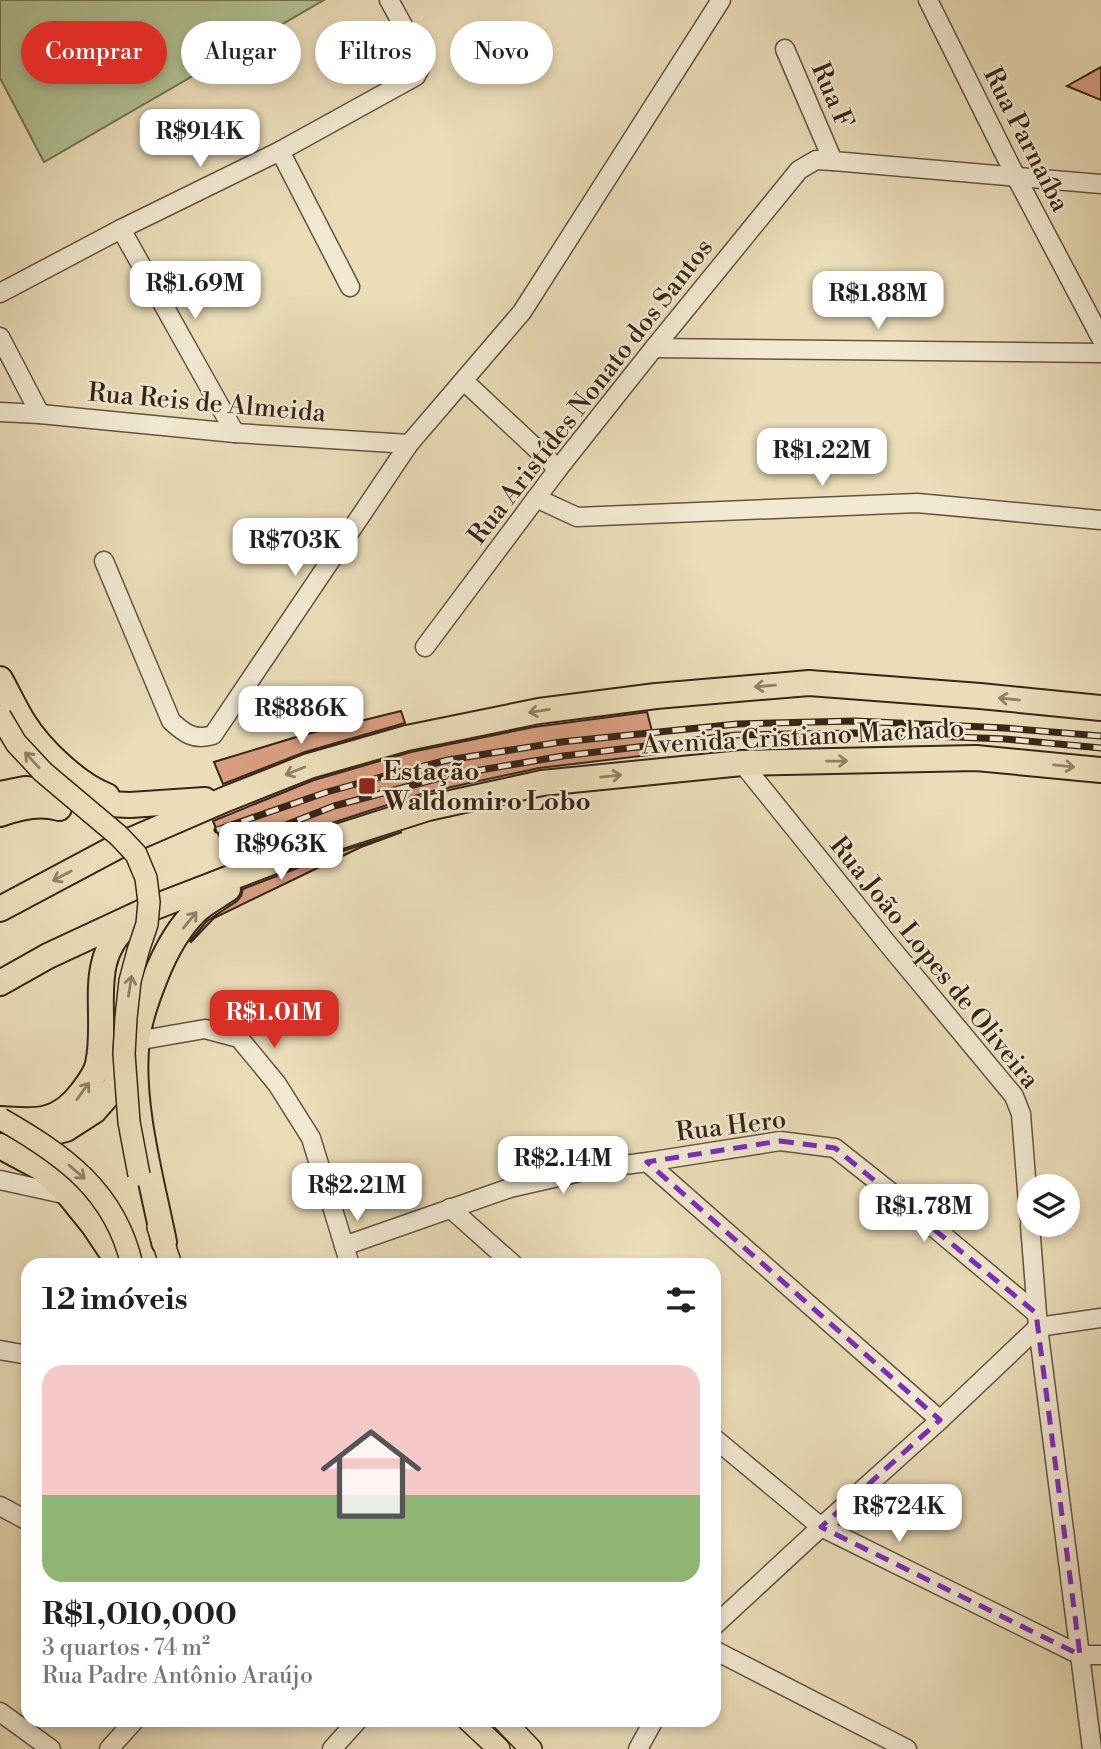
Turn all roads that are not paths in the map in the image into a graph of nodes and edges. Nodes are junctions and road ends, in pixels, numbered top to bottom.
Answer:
1 (388, 0) edge
2 (721, 0) edge
3 (928, 0) edge
4 (785, 50) dead end
5 (281, 151) junction
6 (833, 161) junction
7 (1016, 177) junction
8 (1101, 184) edge
9 (121, 229) junction
10 (350, 286) dead end
11 (0, 293) edge
12 (0, 337) edge
13 (1101, 338) edge
14 (654, 348) junction
15 (1101, 353) edge
16 (464, 381) junction
17 (0, 412) edge
18 (40, 414) junction
19 (235, 433) junction
20 (409, 444) junction
21 (558, 469) junction
22 (536, 498) junction
23 (1101, 520) edge
24 (104, 561) dead end
25 (425, 647) dead end
26 (0, 678) edge
27 (1101, 708) edge
28 (0, 716) edge
29 (742, 763) junction
30 (1101, 770) edge
31 (0, 794) edge
32 (226, 799) junction
33 (130, 805) junction
34 (0, 814) edge
35 (105, 825) junction
36 (261, 866) junction
37 (0, 909) edge
38 (147, 910) junction
39 (0, 983) edge
40 (130, 1048) junction
41 (0, 1124) edge
42 (0, 1146) edge
43 (647, 1162) junction
44 (1026, 1174) edge
45 (0, 1180) edge
46 (69, 1195) junction
47 (450, 1208) junction
48 (1031, 1237) edge
49 (344, 1246) junction
50 (167, 1254) edge
51 (115, 1258) edge
52 (131, 1258) edge
53 (348, 1258) edge
54 (506, 1258) edge
55 (1101, 1318) edge
56 (1037, 1320) junction
57 (0, 1350) edge
58 (21, 1354) edge
59 (940, 1420) junction
60 (721, 1444) edge
61 (0, 1506) edge
62 (21, 1517) edge
63 (821, 1527) junction
64 (721, 1620) edge
65 (721, 1654) edge
66 (1080, 1655) junction
67 (1101, 1655) edge
68 (0, 1712) edge
69 (129, 1727) edge
70 (352, 1727) edge
71 (475, 1727) edge
72 (510, 1727) edge
73 (650, 1727) edge
74 (51, 1749) edge
75 (109, 1749) edge
76 (332, 1749) edge
77 (499, 1749) edge
78 (531, 1749) edge
79 (638, 1749) edge
80 (906, 1749) edge
81 (1092, 1749) edge

1 - 5 street
2 - 16 street
3 - 7 street, Rua Parnaíba
4 - 6 street, Rua F
5 - 9 street
5 - 10 street
6 - 7 street
6 - 14 street, Rua Aristídes Nonato dos Santos
7 - 8 street
7 - 13 street, Rua Parnaíba
9 - 11 street
9 - 19 street
12 - 18 street
14 - 15 street
14 - 21 street, Rua Aristídes Nonato dos Santos
16 - 20 street
16 - 21 street
17 - 18 street, Rua Reis de Almeida
18 - 19 street, Rua Reis de Almeida
19 - 20 street, Rua Reis de Almeida
20 - 24 street
21 - 22 street, Rua Aristídes Nonato dos Santos
22 - 23 street
22 - 25 street, Rua Aristídes Nonato dos Santos
26 - 33 highway
27 -> 32 highway, Avenida Cristiano Machado
35 -> 28 main road, bridge
29 -> 30 highway, Avenida Cristiano Machado
36 -> 29 highway, Avenida Cristiano Machado
29 - 44 street, Rua João Lopes de Oliveira
31 - 33 highway
32 - 33 highway
32 -> 37 highway, Avenida Cristiano Machado
34 - 35 highway
40 -> 35 main road, bridge
36 - 38 highway, Avenida Cristiano Machado
40 -> 36 highway
38 - 39 highway, Avenida Cristiano Machado
41 -> 38 highway
40 - 41 highway
40 - 49 street
40 - 50 highway
40 - 50 main road, bridge
41 -> 52 main road, bridge
42 - 46 highway
43 - 47 street, Rua Hero
43 - 56 street, Rua Hero
43 - 59 street
45 - 46 street
46 - 51 highway
47 - 49 street, Rua Hero
47 - 54 street
48 - 56 street
49 - 53 street
55 - 56 street
56 - 59 street
56 - 66 street
57 - 58 street
59 - 63 street
60 - 63 street
61 - 62 street
63 - 64 street
63 - 66 street
65 - 80 street
66 - 67 street
66 - 81 street
68 - 74 street
69 - 75 street
70 - 76 street
71 - 77 main road
72 - 78 main road
73 - 79 street

